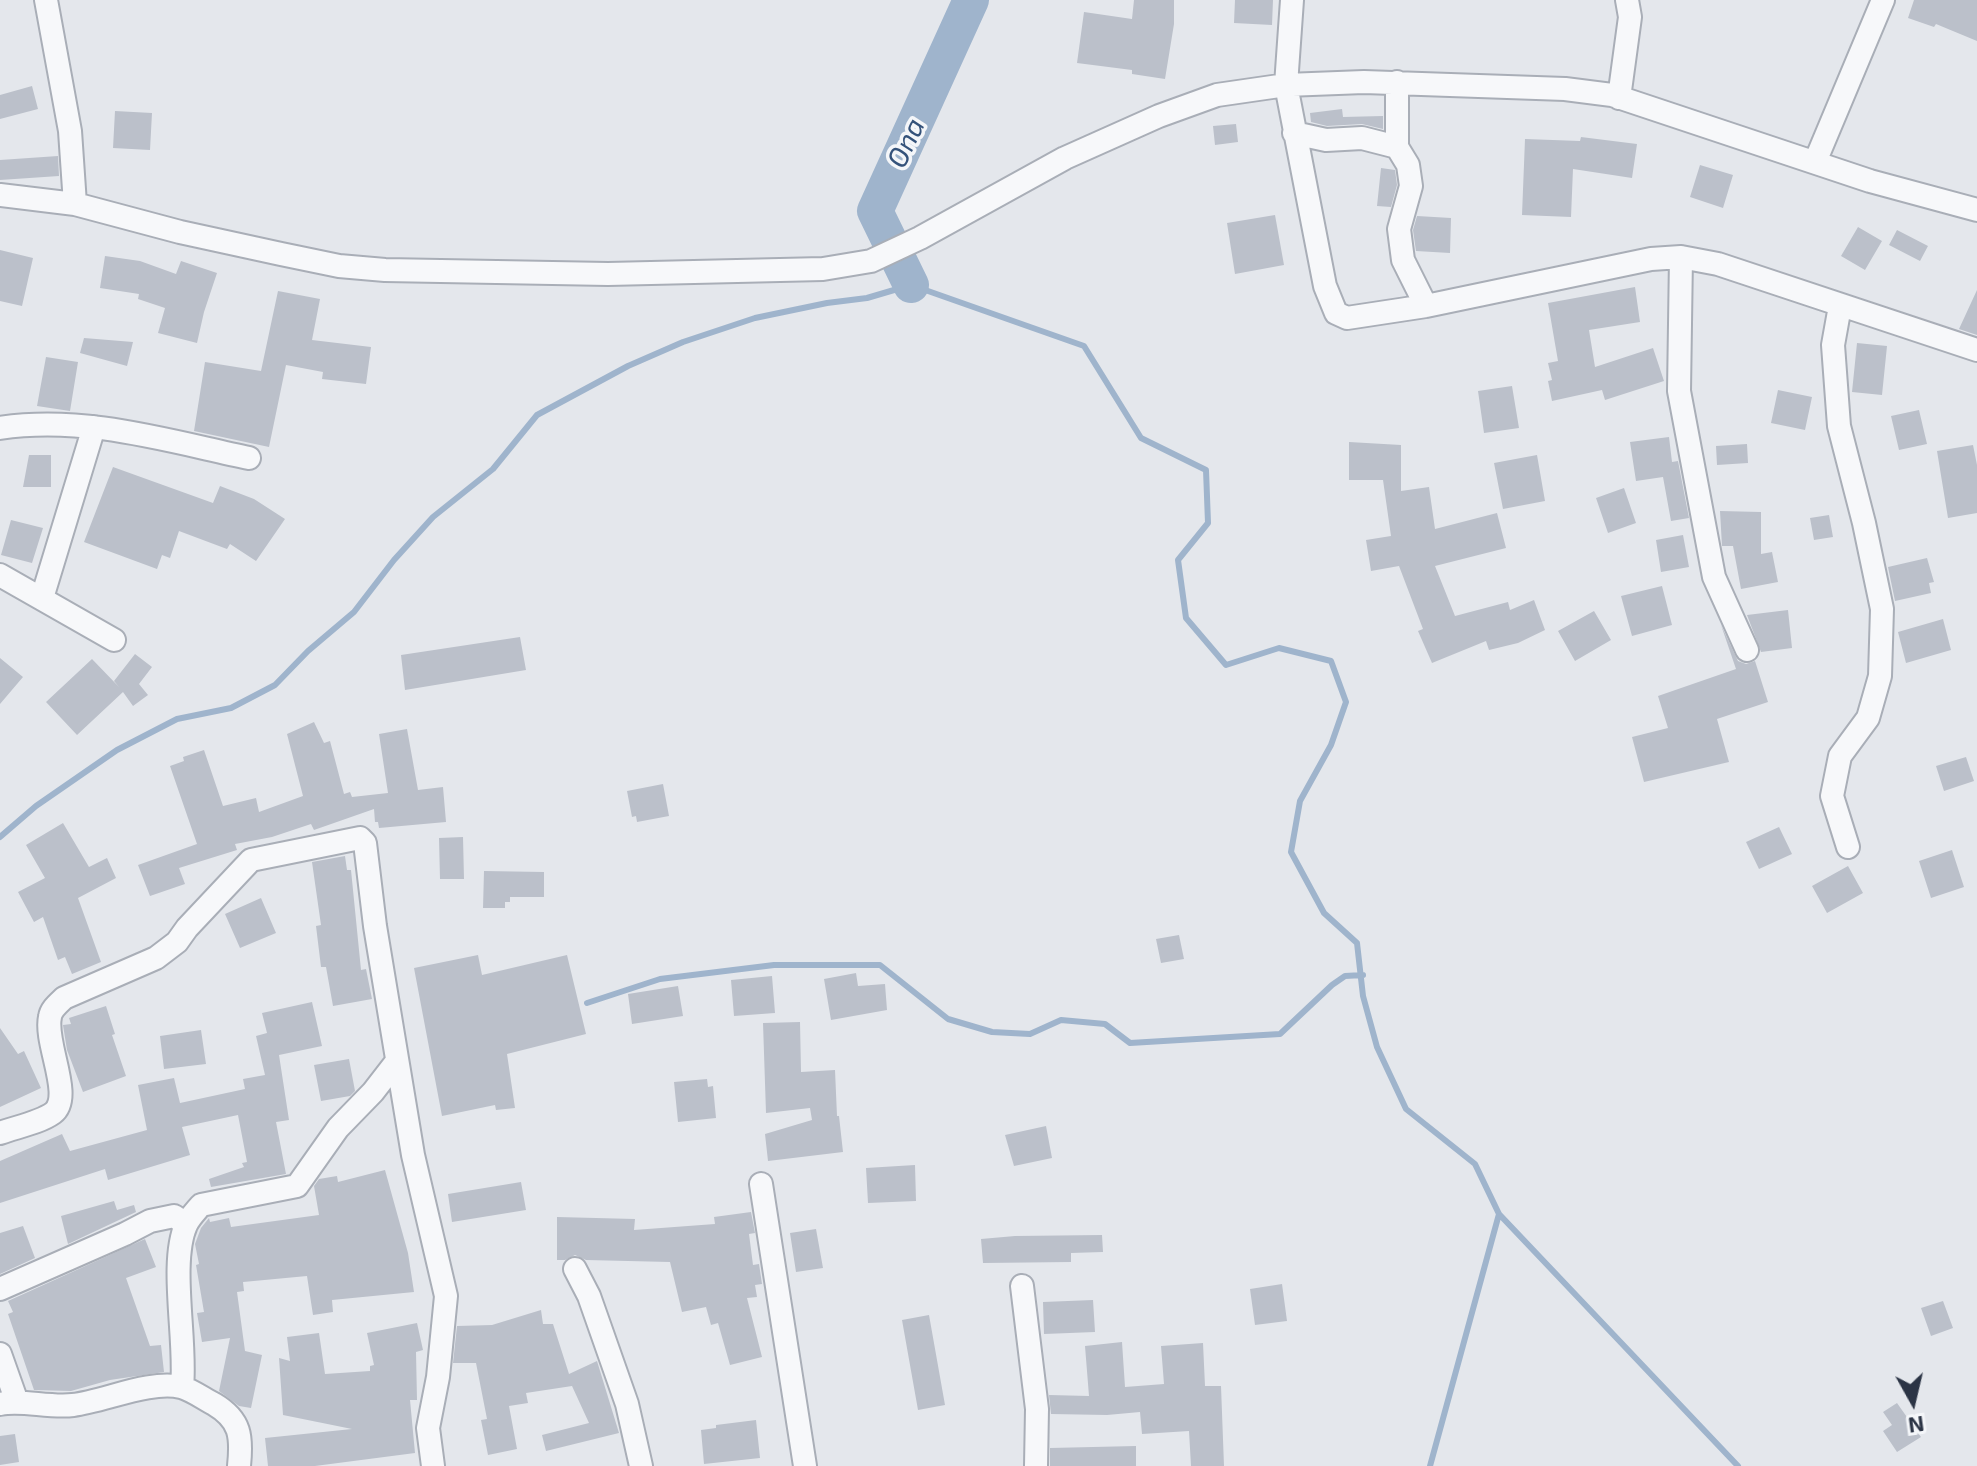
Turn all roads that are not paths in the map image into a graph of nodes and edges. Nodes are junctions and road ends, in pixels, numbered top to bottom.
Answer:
1 (46, 0) edge
2 (1292, 0) edge
3 (1627, 0) edge
4 (1883, 0) edge
5 (1397, 82) junction
6 (1286, 85) junction
7 (1619, 98) junction
8 (1294, 133) junction
9 (1397, 147) junction
10 (1815, 162) junction
11 (0, 195) edge
12 (75, 204) junction
13 (1977, 210) edge
14 (1681, 257) junction
15 (1426, 306) junction
16 (1840, 306) junction
17 (1977, 350) edge
18 (94, 427) junction
19 (0, 428) edge
20 (249, 458) dead end
21 (0, 575) edge
22 (42, 598) junction
23 (114, 640) dead end
24 (1747, 650) dead end
25 (1848, 847) dead end
26 (397, 1061) junction
27 (0, 1133) edge
28 (761, 1184) dead end
29 (186, 1224) junction
30 (575, 1269) dead end
31 (1022, 1286) dead end
32 (0, 1289) edge
33 (0, 1354) edge
34 (182, 1387) junction
35 (9, 1403) edge
36 (239, 1466) edge
37 (433, 1466) edge
38 (641, 1466) edge
39 (805, 1466) edge
40 (1036, 1466) edge

1 - 12 street
2 - 6 street
3 - 7 street
4 - 10 street
5 - 6 street
5 - 7 street
5 - 9 street
6 - 8 street
6 - 12 street
7 - 10 street
8 - 9 street
8 - 15 street
9 - 15 street
10 - 13 street
11 - 12 street
14 - 15 street
14 - 16 street
14 - 24 street
16 - 17 street
16 - 25 street
18 - 19 street
18 - 20 street
18 - 22 street
21 - 22 street
22 - 23 street
26 - 27 street
26 - 29 street
26 - 37 street
28 - 39 street
29 - 32 street
29 - 34 street
30 - 38 street
31 - 40 street
33 - 35 street
34 - 35 street
34 - 36 street

